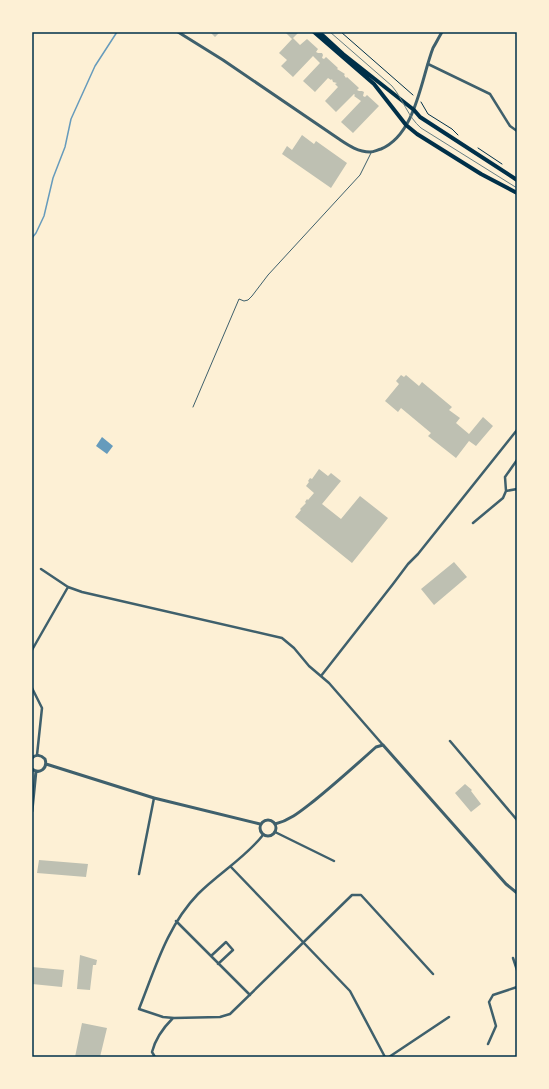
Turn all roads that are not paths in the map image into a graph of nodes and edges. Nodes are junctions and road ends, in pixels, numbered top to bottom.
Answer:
1 (178, 32) edge
2 (314, 32) edge
3 (318, 32) edge
4 (442, 32) edge
5 (428, 64) junction
6 (414, 110) junction
7 (406, 125) junction
8 (517, 131) edge
9 (372, 152) junction
10 (517, 180) edge
11 (517, 193) edge
12 (193, 407) dead end
13 (517, 430) edge
14 (517, 460) edge
15 (517, 489) edge
16 (506, 491) junction
17 (473, 523) dead end
18 (41, 569) dead end
19 (68, 587) junction
20 (32, 650) edge
21 (321, 676) junction
22 (32, 688) edge
23 (450, 741) dead end
24 (383, 745) junction
25 (37, 756) junction
26 (32, 758) edge
27 (46, 764) junction
28 (32, 769) edge
29 (36, 772) junction
30 (154, 798) junction
31 (32, 811) edge
32 (517, 820) edge
33 (260, 824) junction
34 (275, 824) junction
35 (275, 832) junction
36 (263, 835) junction
37 (334, 862) dead end
38 (231, 867) junction
39 (139, 874) dead end
40 (517, 893) edge
41 (176, 921) junction
42 (304, 943) junction
43 (210, 956) junction
44 (513, 958) dead end
45 (218, 964) junction
46 (517, 970) edge
47 (433, 974) dead end
48 (517, 987) edge
49 (250, 995) junction
50 (449, 1017) dead end
51 (174, 1018) junction
52 (488, 1044) dead end
53 (154, 1057) edge
54 (385, 1057) edge
55 (388, 1057) edge

1 - 9 street
2 - 7 main road
3 - 6 main road
4 - 5 street
5 - 6 street
5 - 8 street
6 - 7 street
6 - 10 main road
7 - 9 street
7 - 11 main road
9 - 12 lane
13 - 21 street
14 - 16 street
15 - 16 street
16 - 17 street
18 - 19 street
19 - 20 street
19 - 21 street
21 - 24 street
22 - 25 street
23 - 32 street
24 - 34 street
24 - 40 street
25 - 26 street
25 - 27 street
27 - 29 street
27 - 30 street
28 - 29 street
29 - 31 street
30 - 33 street
30 - 39 street
33 - 34 street
33 - 36 street
34 - 35 street
35 - 36 street
35 - 37 street
36 - 38 street
38 - 41 street
38 - 42 street
41 - 43 street
41 - 51 street
42 - 47 street
42 - 49 street
42 - 54 street
43 - 45 street
43 - 45 street
44 - 46 street
45 - 49 street
48 - 52 street
49 - 51 street
50 - 55 street
51 - 53 street

